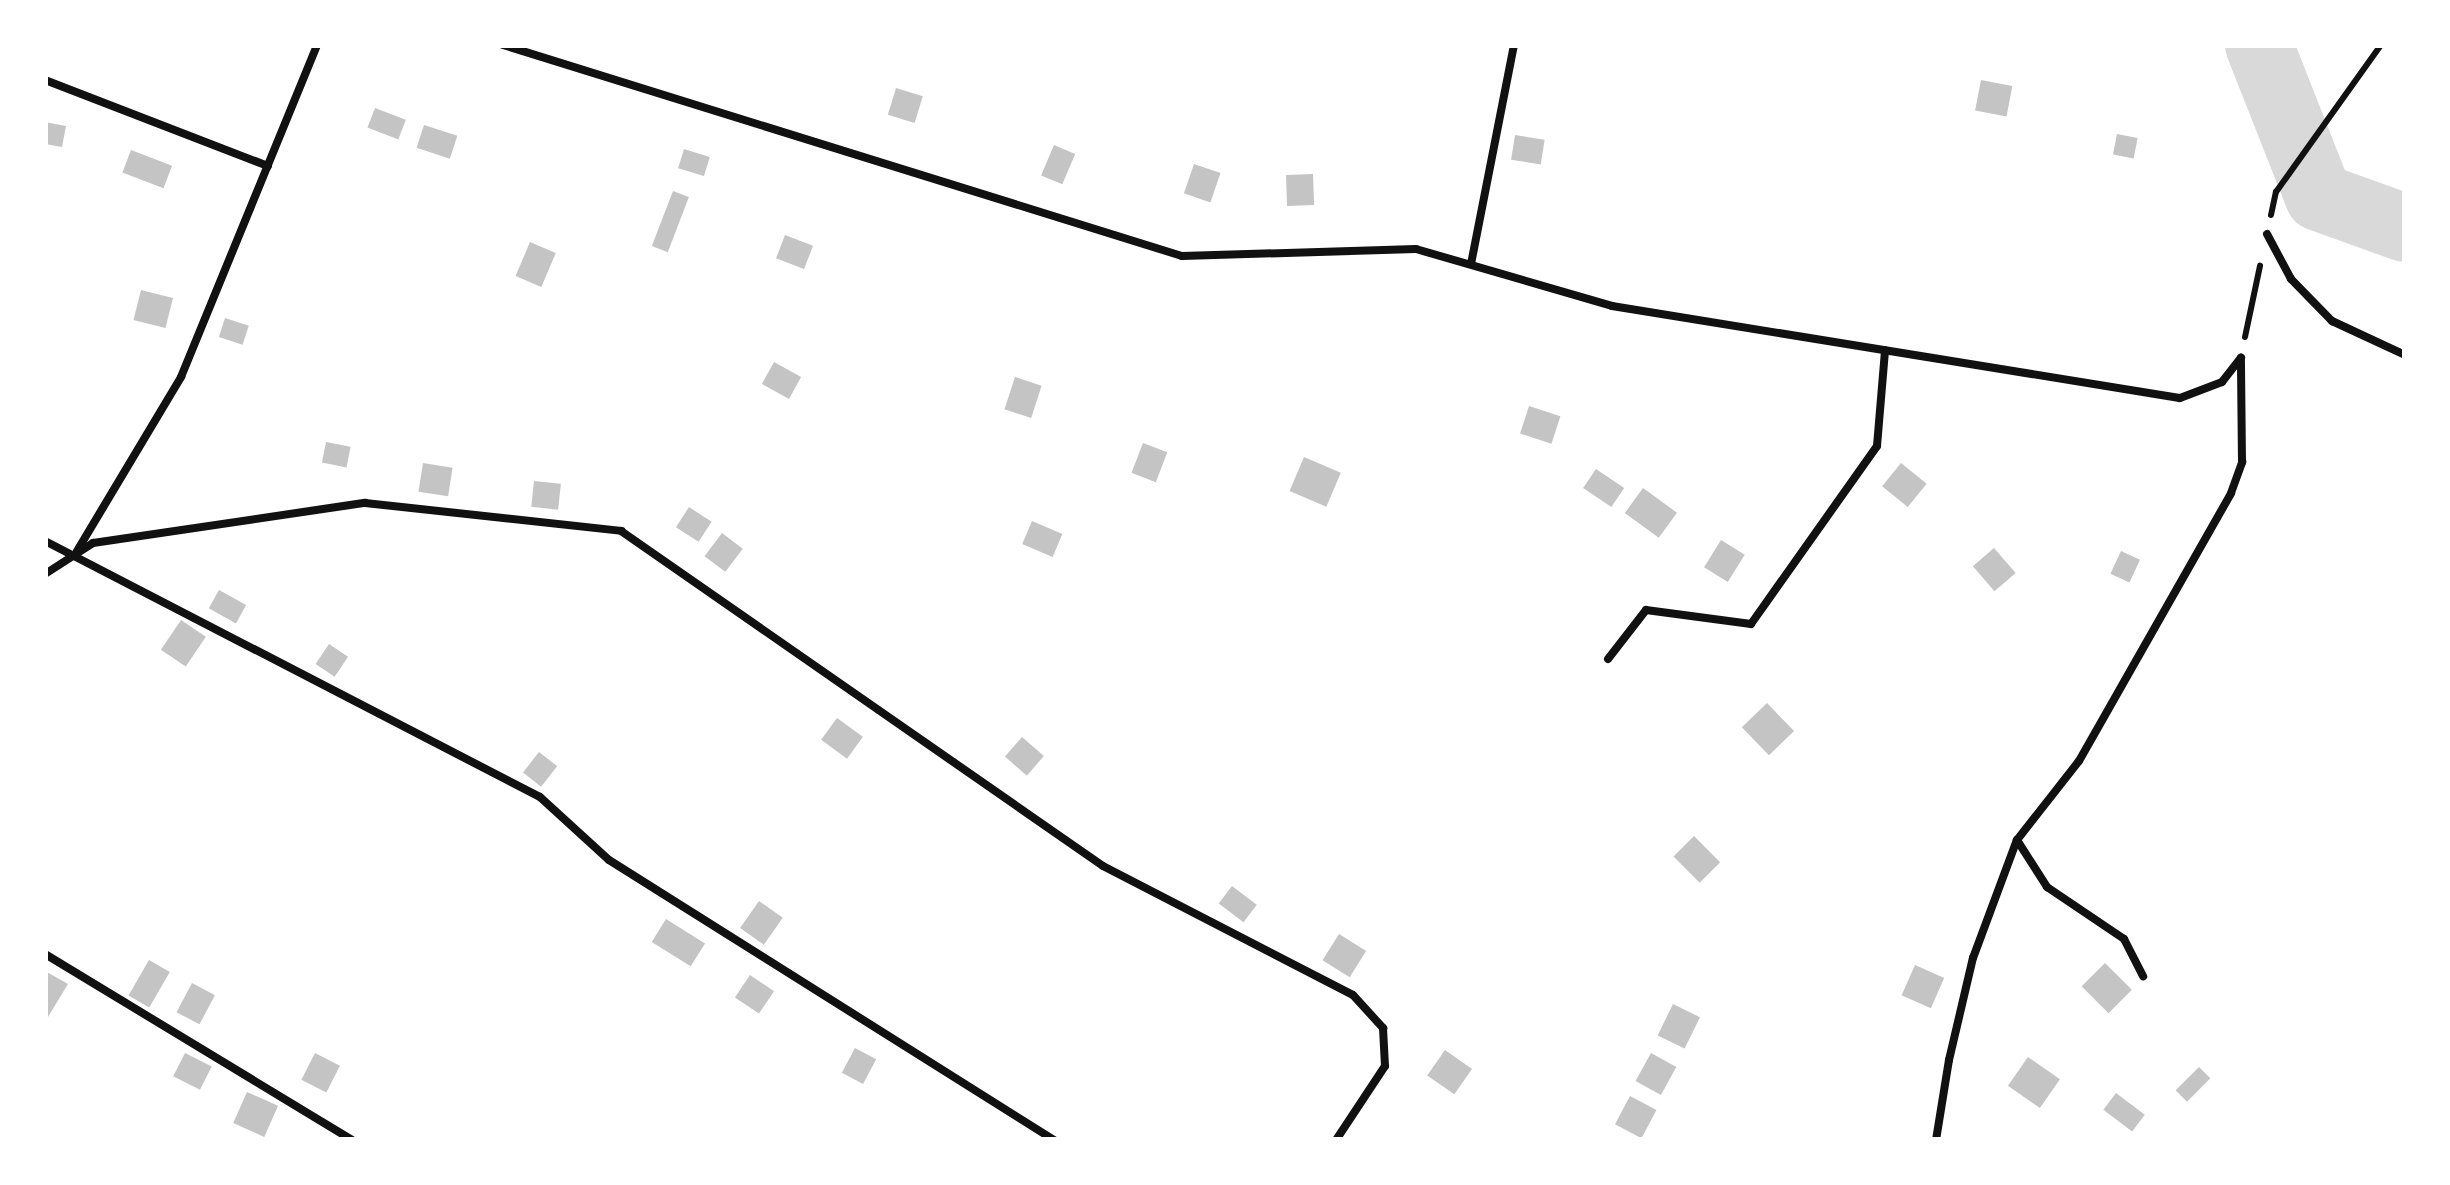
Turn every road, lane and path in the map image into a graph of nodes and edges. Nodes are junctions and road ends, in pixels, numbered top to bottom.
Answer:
1 (318, 45) edge
2 (503, 45) edge
3 (1514, 45) edge
4 (2381, 45) edge
5 (45, 80) edge
6 (268, 166) junction
7 (2267, 234) junction
8 (1471, 264) junction
9 (1885, 350) junction
10 (2405, 355) edge
11 (2241, 358) junction
12 (45, 541) edge
13 (74, 555) junction
14 (45, 574) edge
15 (1608, 660) dead end
16 (2017, 840) junction
17 (45, 954) edge
18 (2143, 976) dead end
19 (352, 1140) edge
20 (1054, 1140) edge
21 (1336, 1140) edge
22 (1936, 1140) edge

1 - 6 lane
2 - 8 lane
3 - 8 lane
4 - 7 path
5 - 6 lane
6 - 13 lane
7 - 10 lane
7 - 11 path
8 - 9 lane
9 - 11 lane
9 - 15 lane
11 - 16 lane
12 - 13 lane
13 - 14 lane
13 - 20 lane
13 - 21 lane
16 - 18 lane
16 - 22 lane
17 - 19 lane

